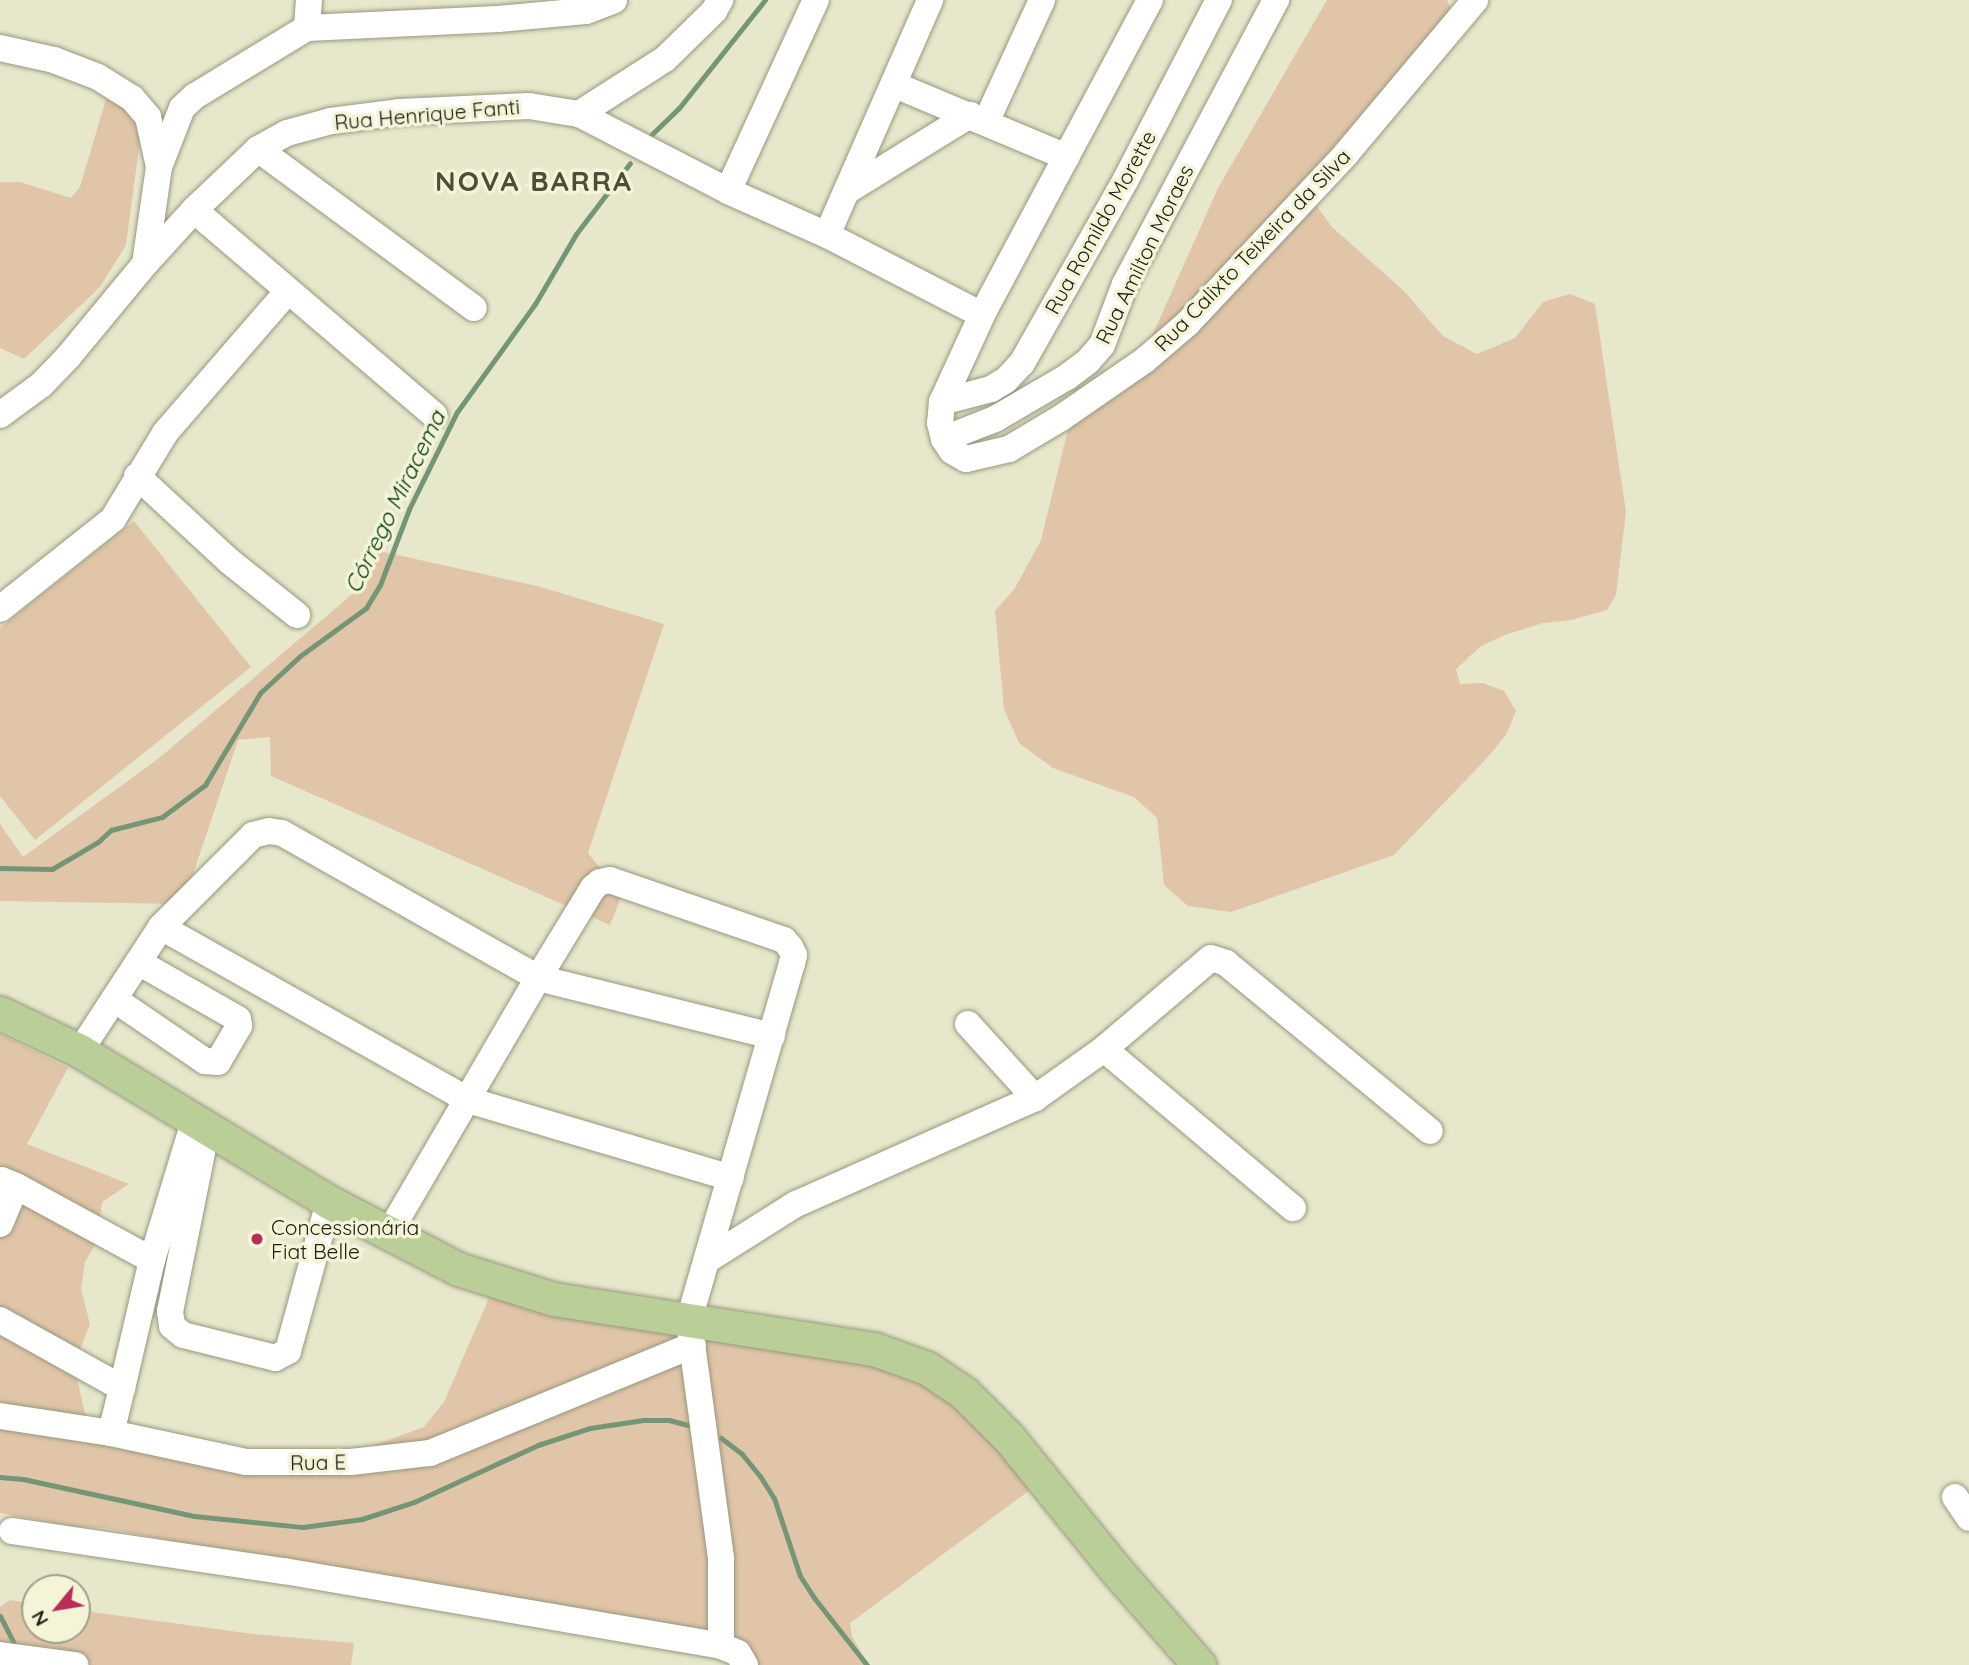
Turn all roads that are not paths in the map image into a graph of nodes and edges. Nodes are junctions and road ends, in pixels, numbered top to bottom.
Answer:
1 (309, 0) edge
2 (614, 0) edge
3 (720, 0) edge
4 (816, 0) edge
5 (930, 0) edge
6 (1042, 0) edge
7 (1150, 0) edge
8 (1219, 0) edge
9 (1276, 0) edge
10 (1475, 0) edge
11 (307, 28) junction
12 (0, 48) edge
13 (895, 85) junction
14 (579, 114) junction
15 (978, 118) junction
16 (258, 149) junction
17 (1066, 157) junction
18 (159, 167) junction
19 (728, 191) junction
20 (847, 191) junction
21 (194, 210) junction
22 (827, 235) junction
23 (145, 264) junction
24 (288, 292) junction
25 (474, 307) dead end
26 (982, 316) junction
27 (943, 402) junction
28 (0, 415) edge
29 (434, 415) dead end
30 (944, 439) junction
31 (137, 476) junction
32 (0, 609) edge
33 (297, 615) dead end
34 (161, 927) junction
35 (138, 962) junction
36 (538, 978) junction
37 (114, 999) junction
38 (0, 1013) edge
39 (968, 1024) dead end
40 (772, 1036) junction
41 (1104, 1049) junction
42 (80, 1051) junction
43 (1035, 1098) junction
44 (468, 1100) junction
45 (201, 1125) junction
46 (1430, 1131) dead end
47 (731, 1178) junction
48 (8, 1182) edge
49 (329, 1202) junction
50 (1293, 1208) dead end
51 (0, 1224) edge
52 (389, 1233) junction
53 (152, 1260) junction
54 (707, 1260) junction
55 (0, 1320) edge
56 (691, 1333) junction
57 (122, 1388) junction
58 (0, 1416) edge
59 (111, 1433) junction
60 (12, 1531) dead end
61 (0, 1655) edge
62 (734, 1657) edge
63 (75, 1665) edge
64 (1199, 1665) edge

1 - 11 street
2 - 11 street
3 - 14 street
4 - 19 street
5 - 13 street
6 - 15 street
7 - 17 street
8 - 27 street, Rua Romildo Morette
9 - 30 street, Rua Amilton Moraes
10 - 30 street, Rua Calixto Teixeira da Silva
11 - 18 street
12 - 18 street
13 - 15 street
13 - 20 street
14 - 16 street, Rua Henrique Fanti
14 - 19 street, Rua Henrique Fanti
15 - 17 street
15 - 20 street
16 - 21 street, Rua Henrique Fanti
16 - 25 street
17 - 26 street
18 - 23 street
19 - 22 street, Rua Henrique Fanti
20 - 22 street
21 - 23 street, Rua Henrique Fanti
21 - 24 street
22 - 26 street, Rua Henrique Fanti
23 - 28 street, Rua Henrique Fanti
24 - 29 street
24 - 31 street
26 - 27 street
27 - 30 street
31 - 32 street
31 - 33 street
34 - 35 street
34 - 36 street
34 - 44 street
35 - 37 street
35 - 37 street
36 - 40 street
36 - 40 street
36 - 44 street
37 - 42 street
38 - 42 main road
39 - 43 street
40 - 47 street
41 - 43 street
41 - 46 street
41 - 50 street
42 - 45 main road
43 - 54 street
44 - 47 street
44 - 52 street
45 - 49 main road
45 - 49 street
45 - 53 street
47 - 54 street
48 - 51 street
48 - 53 street
49 - 52 main road
52 - 56 main road
53 - 57 street
54 - 56 street
55 - 57 street
56 - 59 street, Rua E
56 - 62 street
56 - 64 main road
57 - 59 street
58 - 59 street, Rua E
60 - 62 street
61 - 63 street

